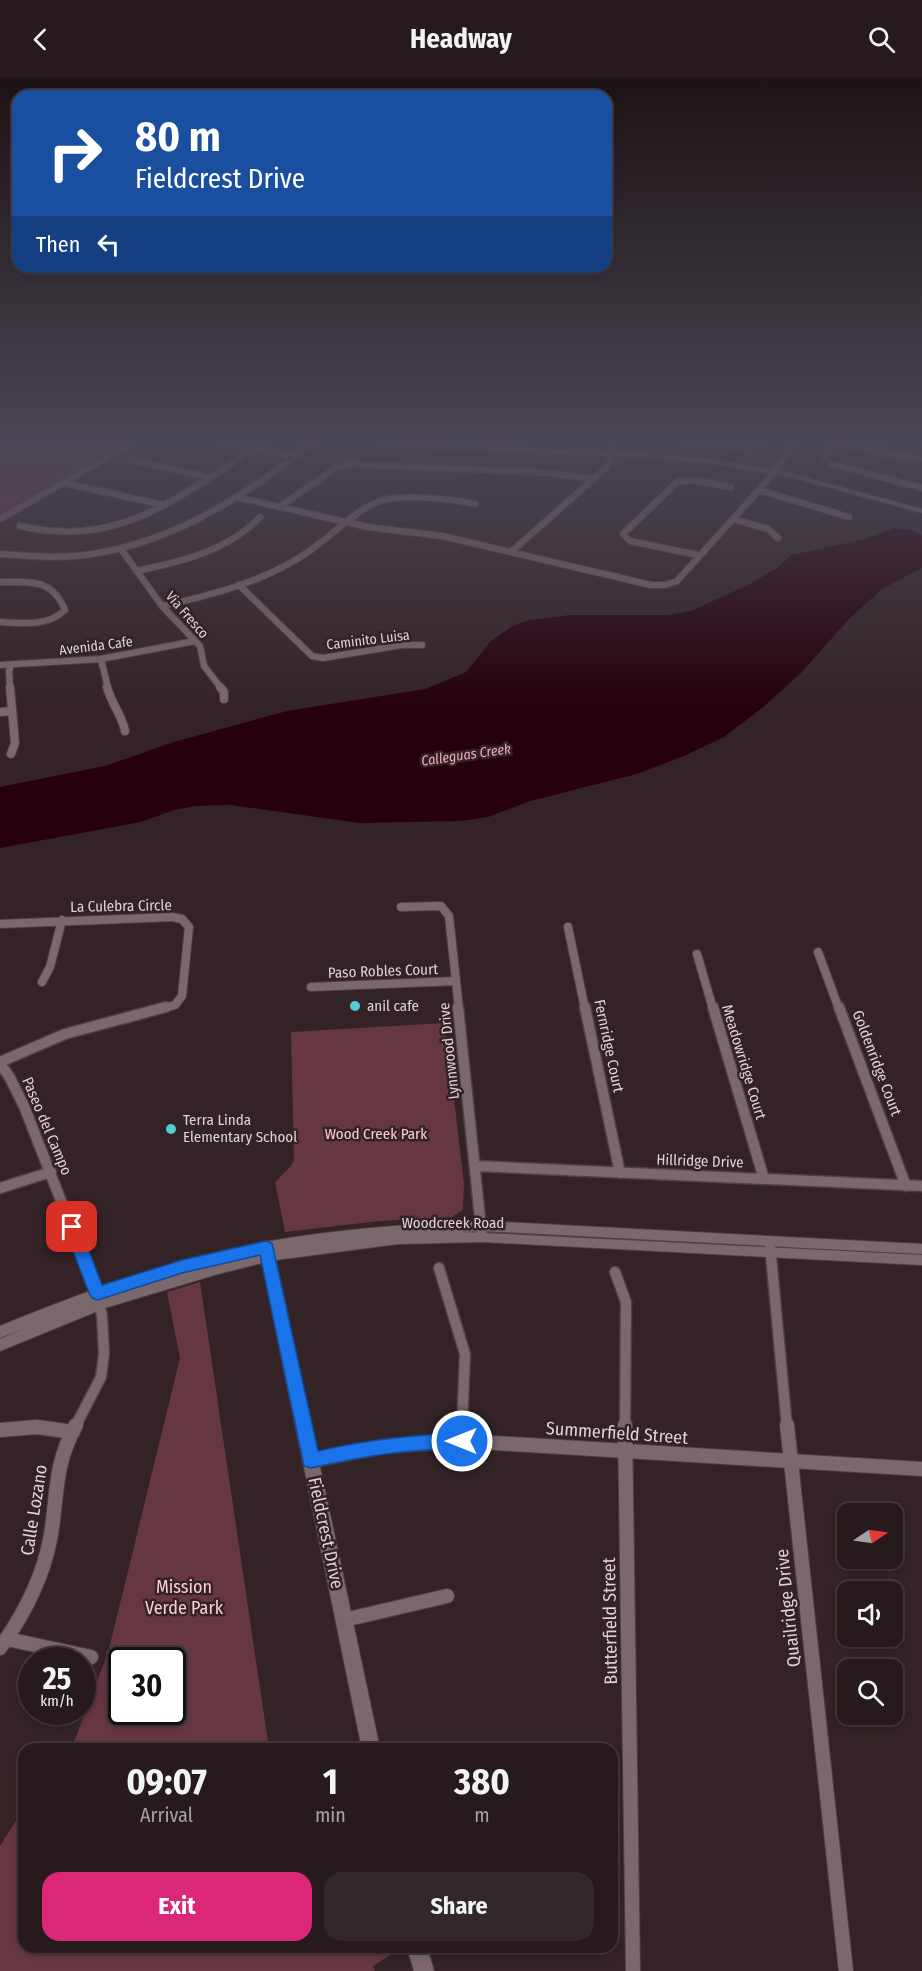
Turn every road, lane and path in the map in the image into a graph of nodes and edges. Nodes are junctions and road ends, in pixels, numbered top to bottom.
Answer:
1 (31, 529) edge
2 (87, 529) edge
3 (181, 529) edge
4 (245, 529) edge
5 (336, 529) edge
6 (381, 529) edge
7 (536, 529) edge
8 (628, 529) edge
9 (723, 529) edge
10 (768, 529) edge
11 (778, 538) dead end
12 (121, 549) junction
13 (511, 552) junction
14 (0, 554) edge
15 (698, 555) junction
16 (136, 571) junction
17 (0, 582) edge
18 (239, 585) junction
19 (162, 606) junction
20 (0, 622) edge
21 (195, 641) junction
22 (422, 645) dead end
23 (101, 659) junction
24 (0, 665) edge
25 (11, 666) junction
26 (224, 699) dead end
27 (12, 711) junction
28 (0, 712) edge
29 (125, 731) dead end
30 (11, 754) dead end
31 (401, 907) dead end
32 (62, 920) junction
33 (0, 924) edge
34 (568, 927) dead end
35 (819, 952) dead end
36 (697, 954) dead end
37 (456, 981) junction
38 (42, 982) dead end
39 (310, 987) dead end
40 (0, 1063) edge
41 (476, 1166) junction
42 (51, 1172) junction
43 (620, 1173) junction
44 (764, 1179) junction
45 (906, 1186) junction
46 (922, 1186) edge
47 (0, 1188) edge
48 (482, 1232) junction
49 (770, 1246) junction
50 (922, 1249) edge
51 (267, 1252) junction
52 (922, 1260) edge
53 (440, 1268) dead end
54 (615, 1272) dead end
55 (99, 1298) junction
56 (0, 1332) edge
57 (0, 1345) edge
58 (0, 1430) edge
59 (74, 1432) junction
60 (462, 1441) junction
61 (625, 1451) junction
62 (311, 1461) junction
63 (790, 1462) junction
64 (922, 1469) edge
65 (447, 1596) dead end
66 (344, 1620) junction
67 (3, 1644) edge
68 (23, 1647) edge
69 (370, 1743) edge
70 (419, 1953) edge
71 (424, 1971) edge
72 (633, 1971) edge
73 (846, 1971) edge

1 - 2 street
3 - 12 street
4 - 16 street
5 - 18 street
6 - 13 street
7 - 13 street
8 - 15 street
9 - 15 street
10 - 11 street
12 - 14 street
12 - 16 street, Via Fresco
13 - 15 street
16 - 19 street, Via Fresco
17 - 20 street
18 - 19 street
18 - 22 street, Caminito Luisa
19 - 21 street, Via Fresco
21 - 23 street, Avenida Cafe
21 - 26 street, Via Fresco
23 - 25 street, Avenida Cafe
23 - 29 street
24 - 25 street, Avenida Cafe
25 - 27 street
27 - 28 street
27 - 30 street
31 - 37 street, Lynnwood Drive
32 - 33 street, La Culebra Circle
32 - 38 street
32 - 40 street, La Culebra Circle
34 - 43 street, Fernridge Court
35 - 45 street, Goldenridge Court
36 - 44 street, Meadowridge Court
37 - 39 street, Paso Robles Court
37 - 41 street, Lynnwood Drive
40 - 42 street, Paseo del Campo
41 - 43 street, Hillridge Drive
41 - 48 street, Lynnwood Drive
42 - 47 street
42 - 55 street, Paseo del Campo
43 - 44 street, Hillridge Drive
44 - 45 street, Hillridge Drive
45 - 46 street, Hillridge Drive
48 - 49 main road, Woodcreek Road
48 - 51 main road, Woodcreek Road
49 - 50 main road, Woodcreek Road
49 - 52 main road, Woodcreek Road
49 - 63 street, Quailridge Drive
51 - 55 main road, Woodcreek Road
51 - 62 main road, Fieldcrest Drive
53 - 60 street
54 - 61 street, Butterfield Street
55 - 56 main road, Woodcreek Road
55 - 57 main road, Woodcreek Road
55 - 59 street, Calle Lozano
58 - 59 street
59 - 67 street, Calle Lozano
60 - 61 street, Summerfield Street
60 - 62 street, Summerfield Street
61 - 63 street, Summerfield Street
61 - 72 street, Butterfield Street
62 - 66 main road, Fieldcrest Drive
63 - 64 street, Summerfield Street
63 - 73 street, Quailridge Drive
65 - 66 street
66 - 69 main road, Fieldcrest Drive
67 - 68 street
70 - 71 main road

